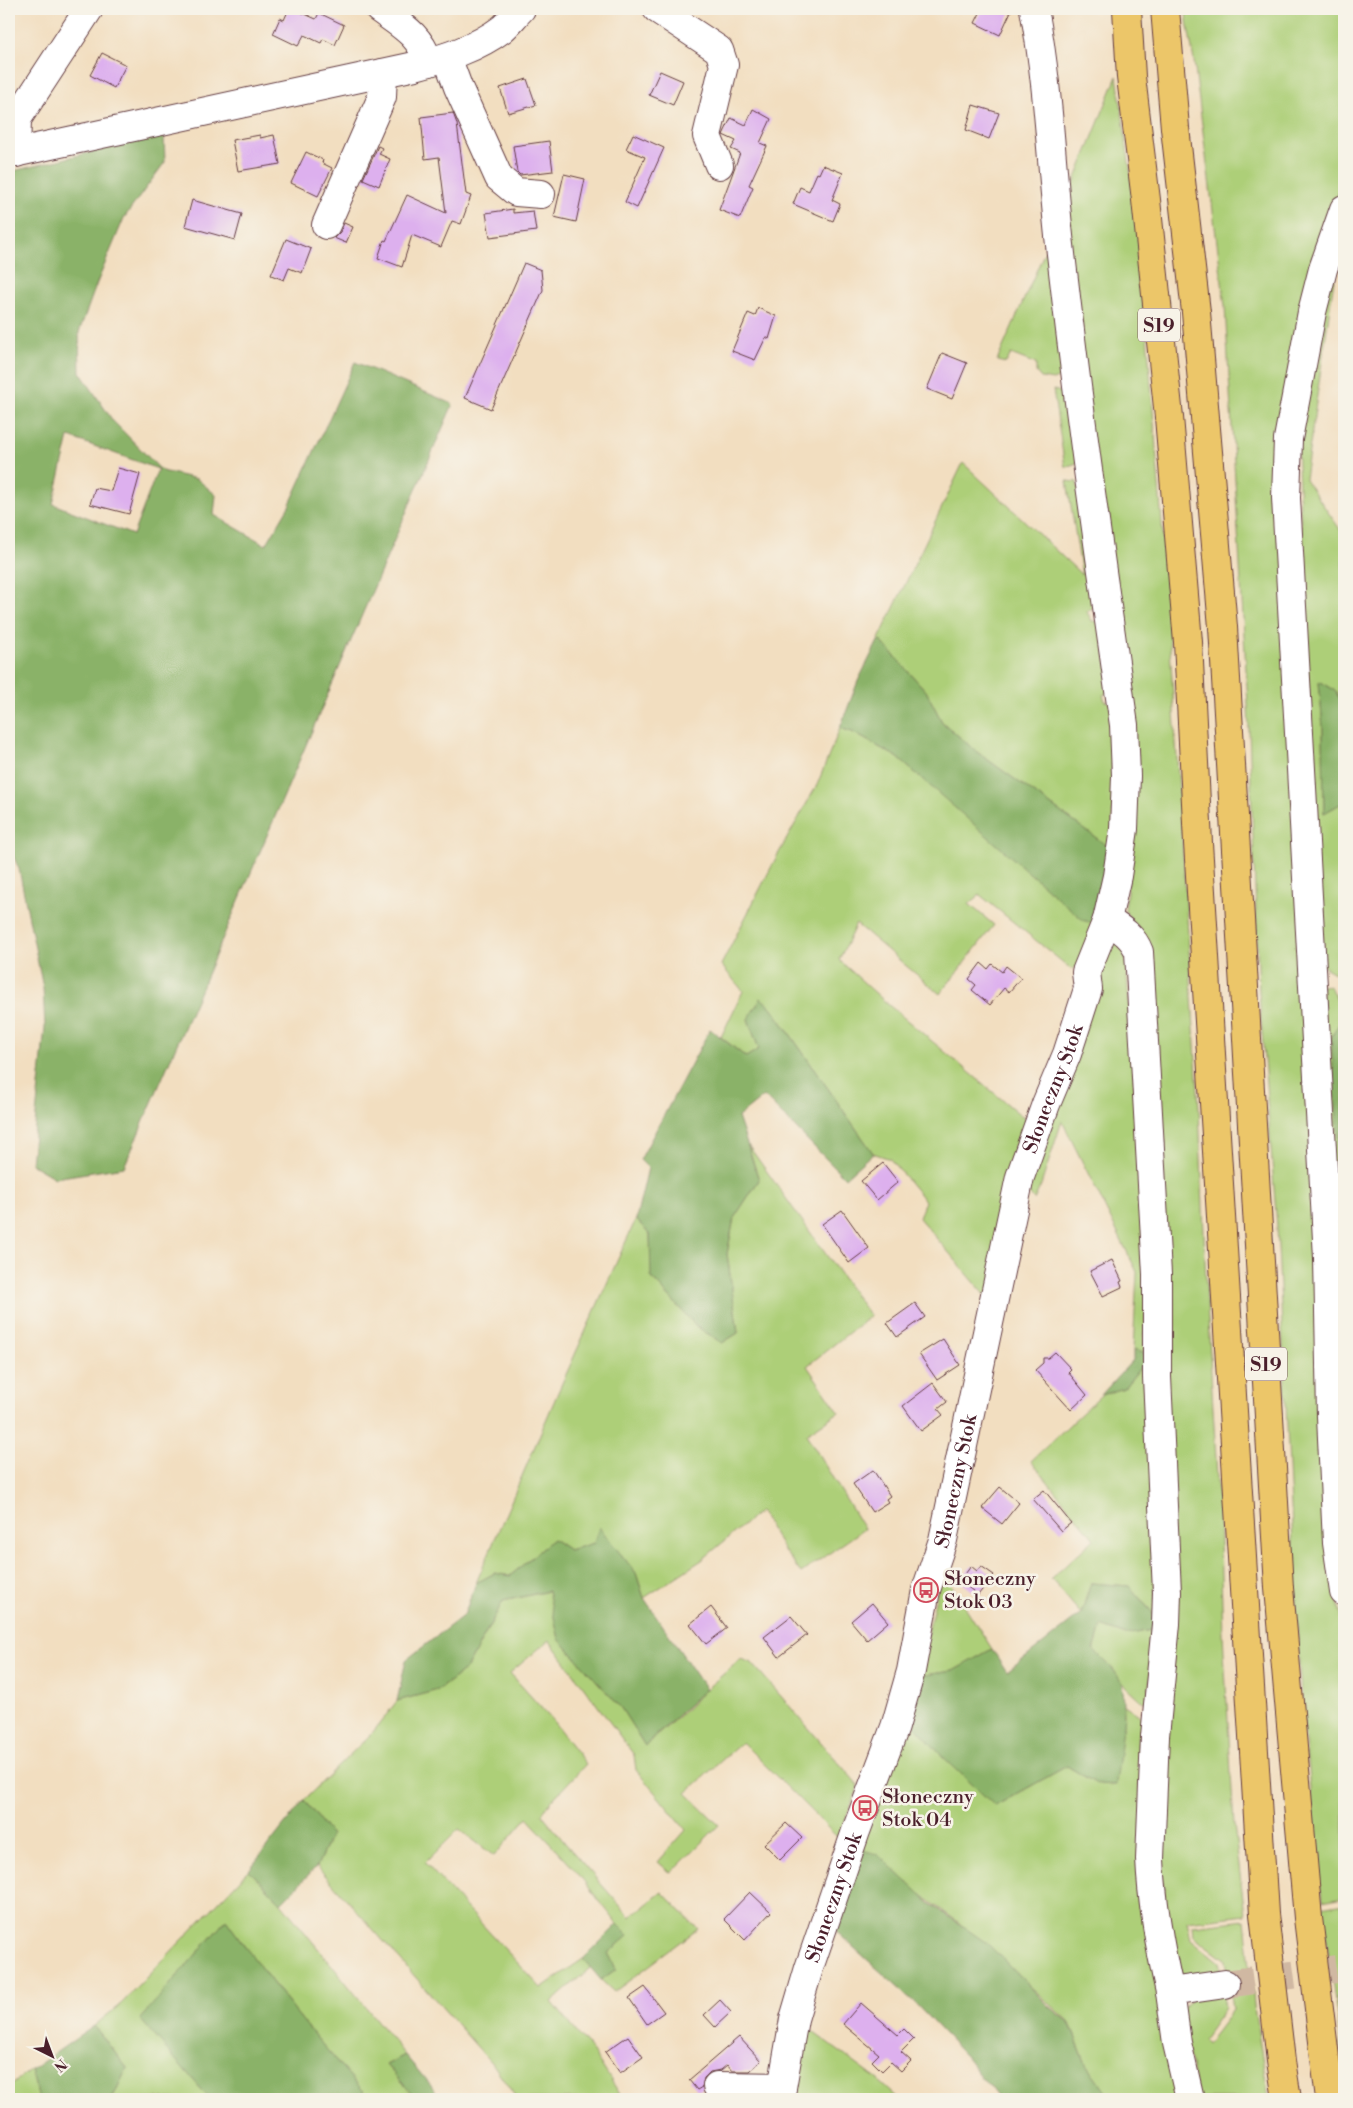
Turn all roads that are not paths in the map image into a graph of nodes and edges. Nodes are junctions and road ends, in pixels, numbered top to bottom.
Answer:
1 (89, 9) edge
2 (379, 9) edge
3 (521, 9) edge
4 (657, 9) edge
5 (1034, 9) edge
6 (1126, 9) edge
7 (1165, 9) edge
8 (438, 59) junction
9 (391, 71) junction
10 (13, 120) edge
11 (12, 154) edge
12 (719, 165) dead end
13 (541, 194) dead end
14 (1344, 209) edge
15 (326, 225) dead end
16 (1107, 920) junction
17 (1344, 1592) edge
18 (1225, 1984) tunnel mouth
19 (1170, 1992) junction
20 (717, 2086) dead end
21 (781, 2093) edge
22 (1190, 2099) edge
23 (1287, 2099) edge
24 (1330, 2099) edge

1 - 10 street
2 - 8 street
2 - 9 street
3 - 8 street
4 - 12 street
5 - 16 street, Słoneczny Stok
6 - 23 highway, S19
7 - 24 highway, S19
8 - 9 street
8 - 13 street
9 - 11 street
9 - 15 street
10 - 11 street
14 - 17 street
16 - 19 street
16 - 21 street, Słoneczny Stok
18 - 19 street
19 - 22 street
20 - 21 street

